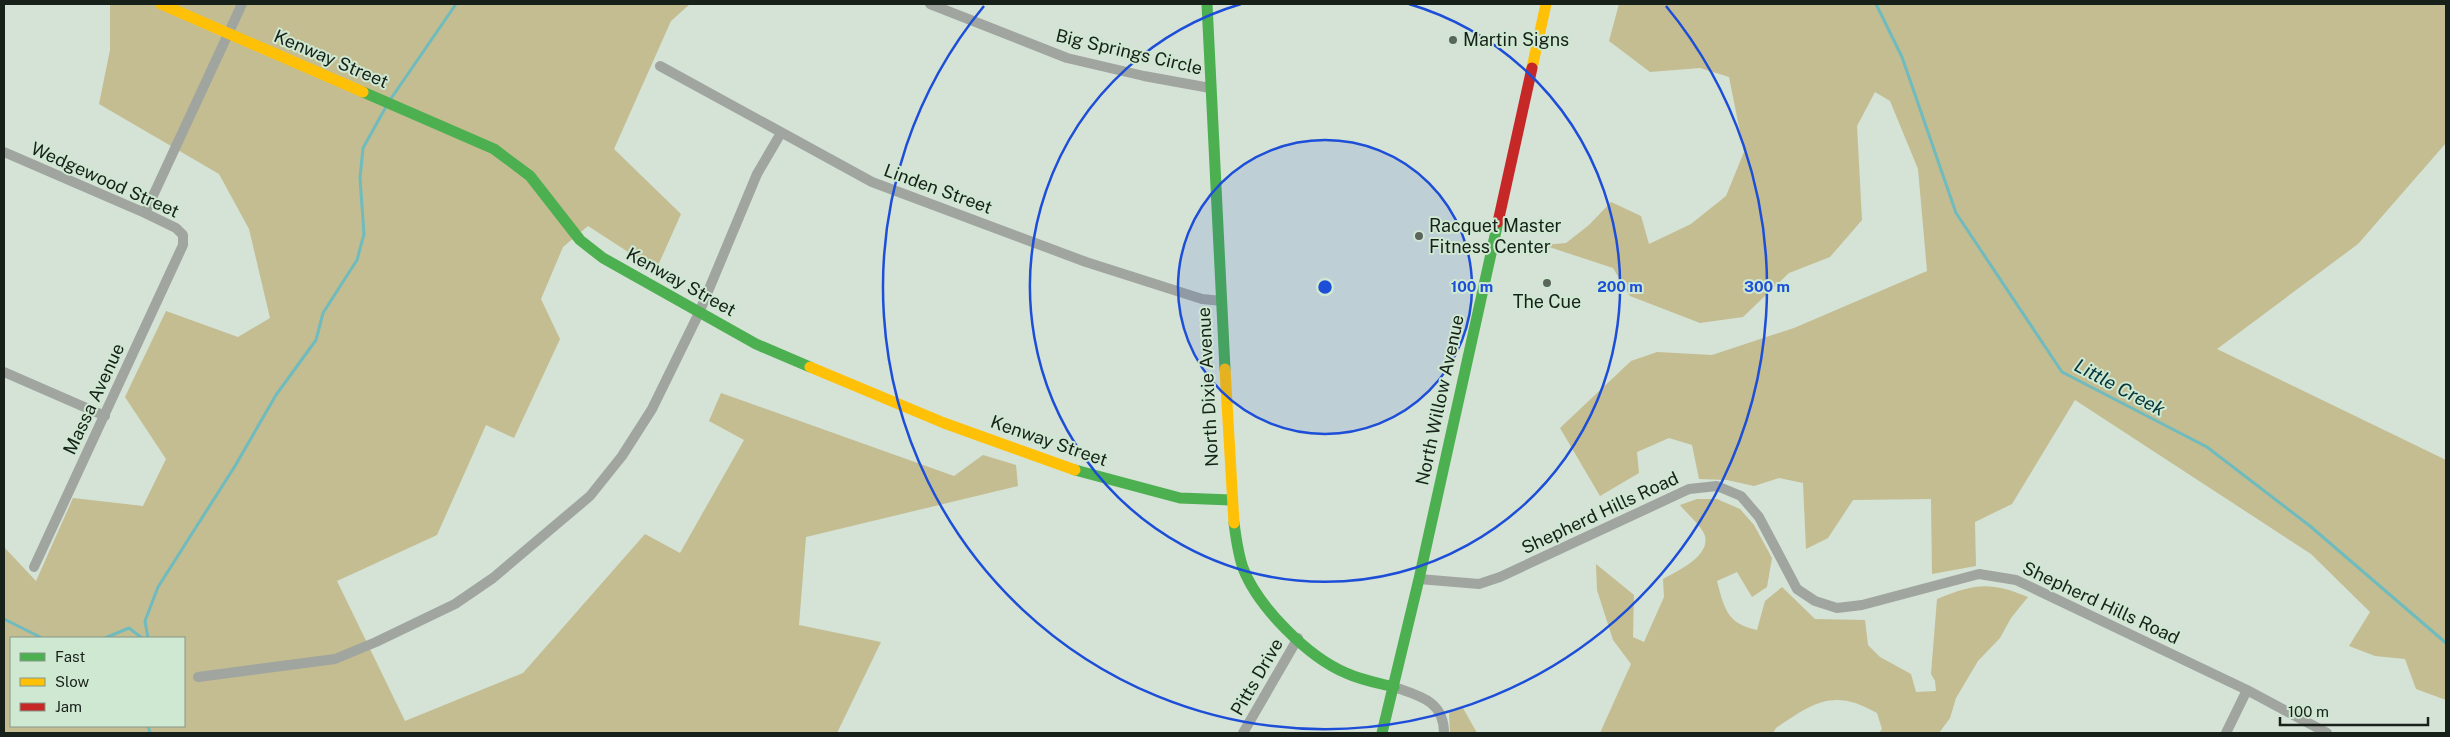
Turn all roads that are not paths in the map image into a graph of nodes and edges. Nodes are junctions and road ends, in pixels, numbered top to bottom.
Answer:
1 (161, 4) edge
2 (242, 4) edge
3 (930, 4) edge
4 (1207, 4) edge
5 (1546, 4) edge
6 (228, 34) junction
7 (660, 66) dead end
8 (1210, 88) junction
9 (781, 133) junction
10 (4, 152) edge
11 (145, 213) junction
12 (183, 245) joint
13 (1222, 300) junction
14 (700, 314) junction
15 (4, 372) edge
16 (105, 416) junction
17 (1231, 500) junction
18 (34, 567) dead end
19 (1419, 580) junction
20 (1298, 638) junction
21 (198, 677) dead end
22 (1394, 686) junction
23 (2247, 690) junction
24 (1243, 733) edge
25 (1382, 733) edge
26 (1444, 733) edge
27 (2226, 733) edge
28 (2328, 733) edge

1 - 6 street, Kenway Street
2 - 6 street
3 - 8 street, Big Springs Circle
4 - 8 street, North Dixie Avenue
5 - 19 street, North Willow Avenue
6 - 11 street
6 - 14 street, Kenway Street
7 - 9 street, Linden Street
8 - 13 street, North Dixie Avenue
9 - 13 street, Linden Street
9 - 14 street
10 - 11 street, Wedgewood Street
11 - 12 street, Wedgewood Street
12 - 16 street, Massa Avenue
13 - 17 street, North Dixie Avenue
14 - 17 street, Kenway Street
14 - 21 street
15 - 16 street
16 - 18 street, Massa Avenue
17 - 20 street, North Dixie Avenue
19 - 22 street, North Willow Avenue
19 - 23 street, Shepherd Hills Road
20 - 22 street, North Dixie Avenue
20 - 24 street, Pitts Drive
22 - 25 street, North Willow Avenue
22 - 26 street
23 - 27 street
23 - 28 street, Shepherd Hills Road

